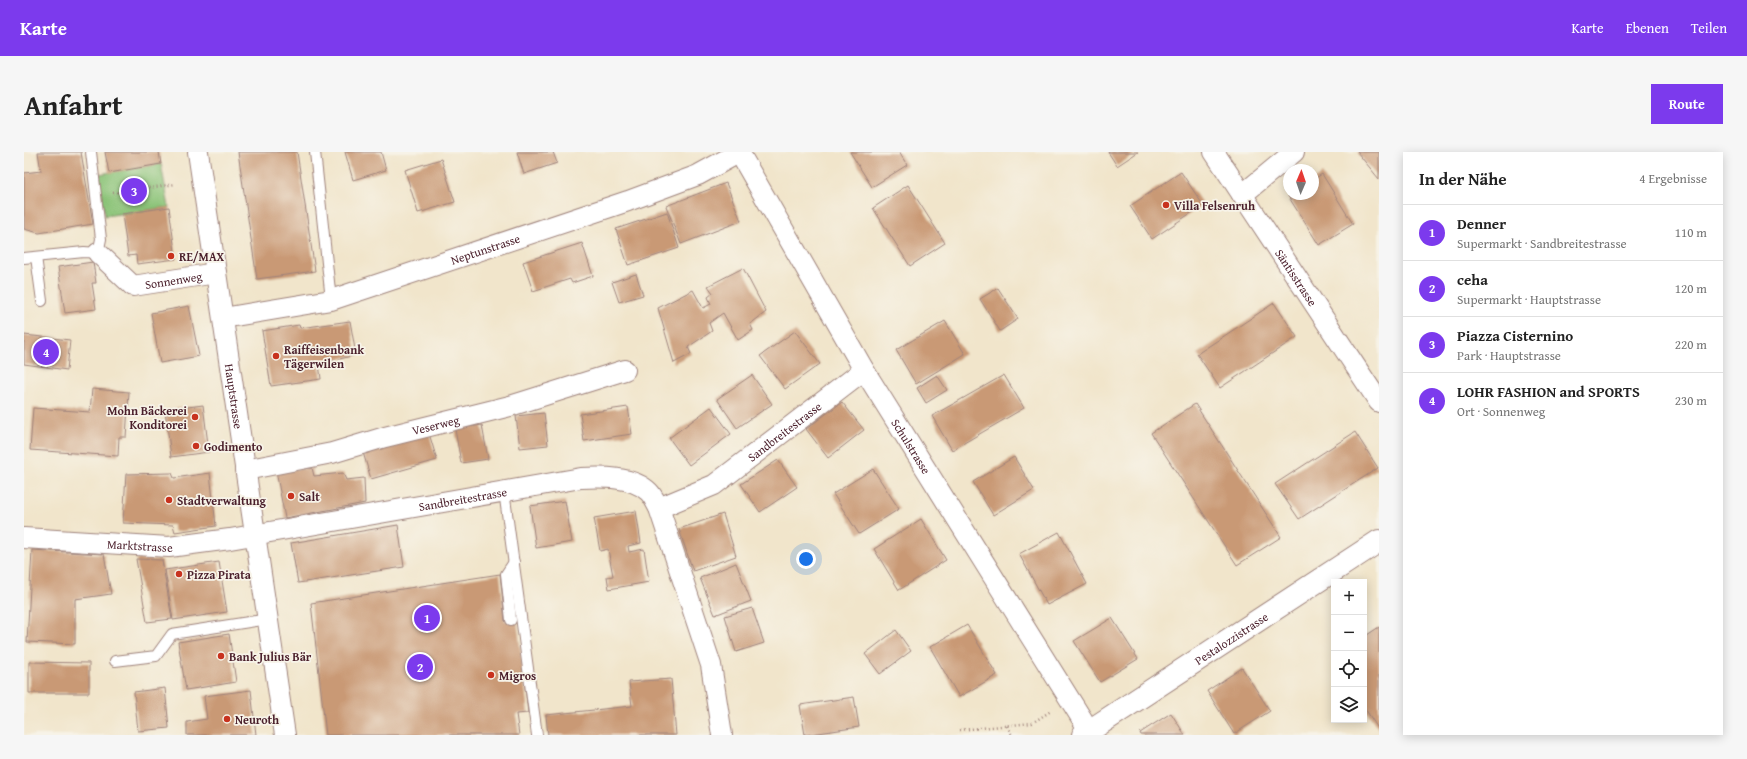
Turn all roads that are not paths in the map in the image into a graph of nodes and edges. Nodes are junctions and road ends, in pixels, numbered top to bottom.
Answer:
1 (91, 152) edge
2 (198, 152) edge
3 (315, 152) edge
4 (739, 152) edge
5 (1214, 152) edge
6 (1294, 152) edge
7 (1242, 195) junction
8 (98, 253) junction
9 (24, 258) edge
10 (36, 258) junction
11 (216, 273) junction
12 (42, 300) dead end
13 (331, 300) junction
14 (223, 318) junction
15 (625, 370) dead end
16 (864, 370) junction
17 (1379, 402) edge
18 (245, 470) junction
19 (504, 490) junction
20 (659, 508) junction
21 (255, 534) junction
22 (24, 538) edge
23 (1379, 541) edge
24 (514, 562) junction
25 (268, 619) junction
26 (511, 620) dead end
27 (116, 662) dead end
28 (1088, 734) edge
29 (285, 735) edge
30 (537, 735) edge
31 (722, 735) edge

1 - 8 lane
2 - 11 street, Hauptstrasse
3 - 13 lane
4 - 13 street, Neptunstrasse
4 - 16 street, Schulstrasse
5 - 7 street, Säntisstrasse
6 - 7 street
7 - 17 street, Säntisstrasse
8 - 10 lane
8 - 11 street, Sonnenweg
9 - 10 lane
10 - 12 lane
11 - 14 street, Hauptstrasse
13 - 14 street, Neptunstrasse
14 - 18 street, Hauptstrasse
15 - 18 street, Veserweg
16 - 20 street, Sandbreitestrasse
16 - 28 street, Schulstrasse
18 - 21 street, Hauptstrasse
19 - 20 street, Sandbreitestrasse
19 - 21 street, Sandbreitestrasse
19 - 24 lane
20 - 31 street, Sandbreitestrasse
21 - 22 street, Marktstrasse
21 - 25 street, Hauptstrasse
23 - 28 street, Pestalozzistrasse
24 - 26 lane
24 - 30 lane
25 - 27 lane
25 - 29 street, Hauptstrasse

